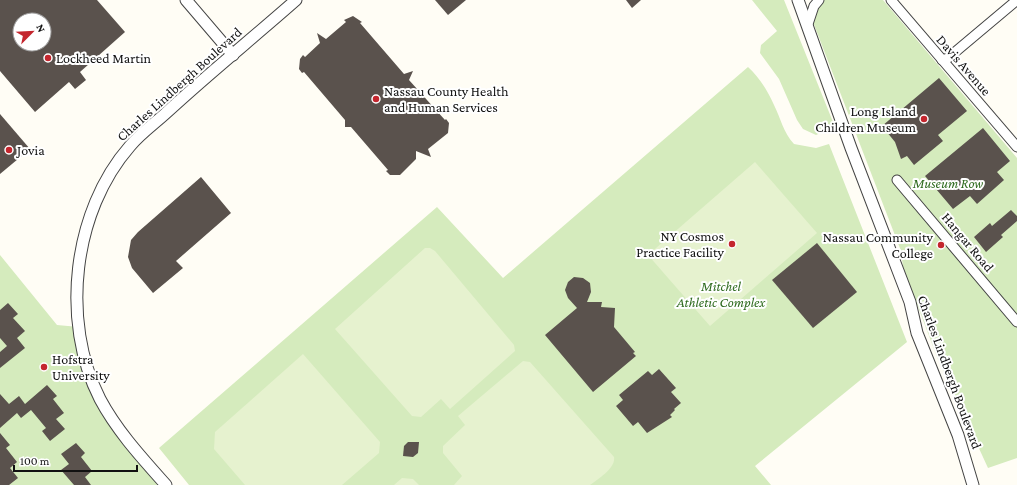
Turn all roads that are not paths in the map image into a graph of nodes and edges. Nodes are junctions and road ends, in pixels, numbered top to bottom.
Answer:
1 (186, 0) edge
2 (296, 0) edge
3 (798, 0) edge
4 (819, 0) edge
5 (891, 0) edge
6 (1017, 0) edge
7 (808, 24) junction
8 (233, 55) junction
9 (942, 60) junction
10 (1017, 148) edge
11 (897, 180) dead end
12 (1017, 322) edge
13 (166, 485) edge
14 (973, 485) edge

1 - 8 street
2 - 8 street, Charles Lindbergh Boulevard
3 - 7 street, Charles Lindbergh Boulevard
4 - 7 street
5 - 9 street, Davis Avenue
6 - 9 street
7 - 14 street, Charles Lindbergh Boulevard
8 - 13 street, Charles Lindbergh Boulevard
9 - 10 street, Davis Avenue
11 - 12 street, Hangar Road

